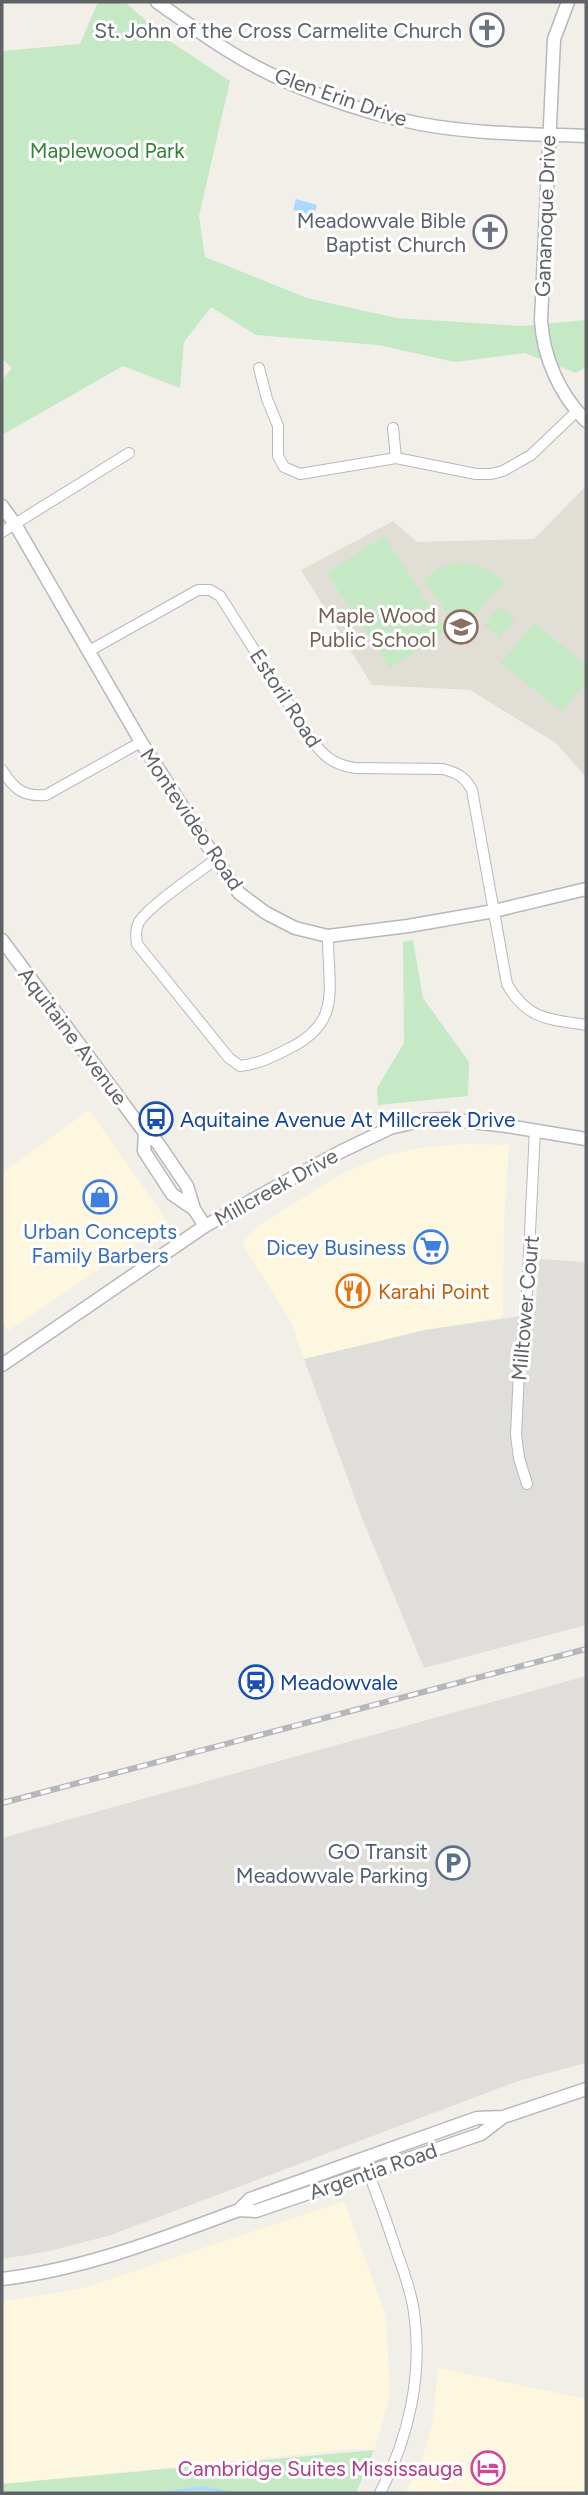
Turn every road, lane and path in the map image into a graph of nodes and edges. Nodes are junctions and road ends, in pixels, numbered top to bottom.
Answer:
1 (156, 2) edge
2 (568, 2) edge
3 (549, 135) junction
4 (586, 136) edge
5 (258, 368) dead end
6 (576, 412) junction
7 (586, 421) edge
8 (393, 428) dead end
9 (129, 453) dead end
10 (396, 458) junction
11 (2, 506) edge
12 (15, 524) junction
13 (2, 531) edge
14 (89, 651) junction
15 (141, 742) junction
16 (2, 770) edge
17 (216, 859) junction
18 (586, 889) edge
19 (494, 911) junction
20 (328, 936) junction
21 (2, 940) edge
22 (586, 1025) edge
23 (535, 1130) junction
24 (586, 1139) edge
25 (205, 1226) junction
26 (2, 1365) edge
27 (527, 1483) dead end
28 (586, 2090) edge
29 (503, 2117) junction
30 (363, 2159) junction
31 (368, 2172) junction
32 (239, 2210) junction
33 (2, 2279) edge
34 (380, 2493) edge

1 - 3 street, Glen Erin Drive
2 - 3 street, Gananoque Drive
3 - 4 street, Glen Erin Drive
3 - 6 street, Gananoque Drive
5 - 10 street
6 - 7 street, Gananoque Drive
6 - 10 street
8 - 10 street
9 - 12 street
11 - 12 street, Montevideo Road
12 - 13 street
12 - 14 street, Montevideo Road
14 - 15 street, Montevideo Road
14 - 19 street, Estoril Road
15 - 16 street
15 - 17 street, Montevideo Road
17 - 20 street, Montevideo Road
17 - 20 street
18 - 19 street, Montevideo Road
19 - 20 street, Montevideo Road
19 - 22 street, Estoril Road
21 - 25 street, Aquitaine Avenue
23 - 24 street, Millcreek Drive
23 - 25 street, Millcreek Drive
23 - 27 street, Milltower Court
25 - 26 street, Millcreek Drive
28 - 29 street, Argentia Road
29 - 30 street, Argentia Road
29 - 31 street, Argentia Road
30 - 31 street
30 - 32 street, Argentia Road
31 - 32 street, Argentia Road
31 - 34 street
32 - 33 street, Argentia Road

